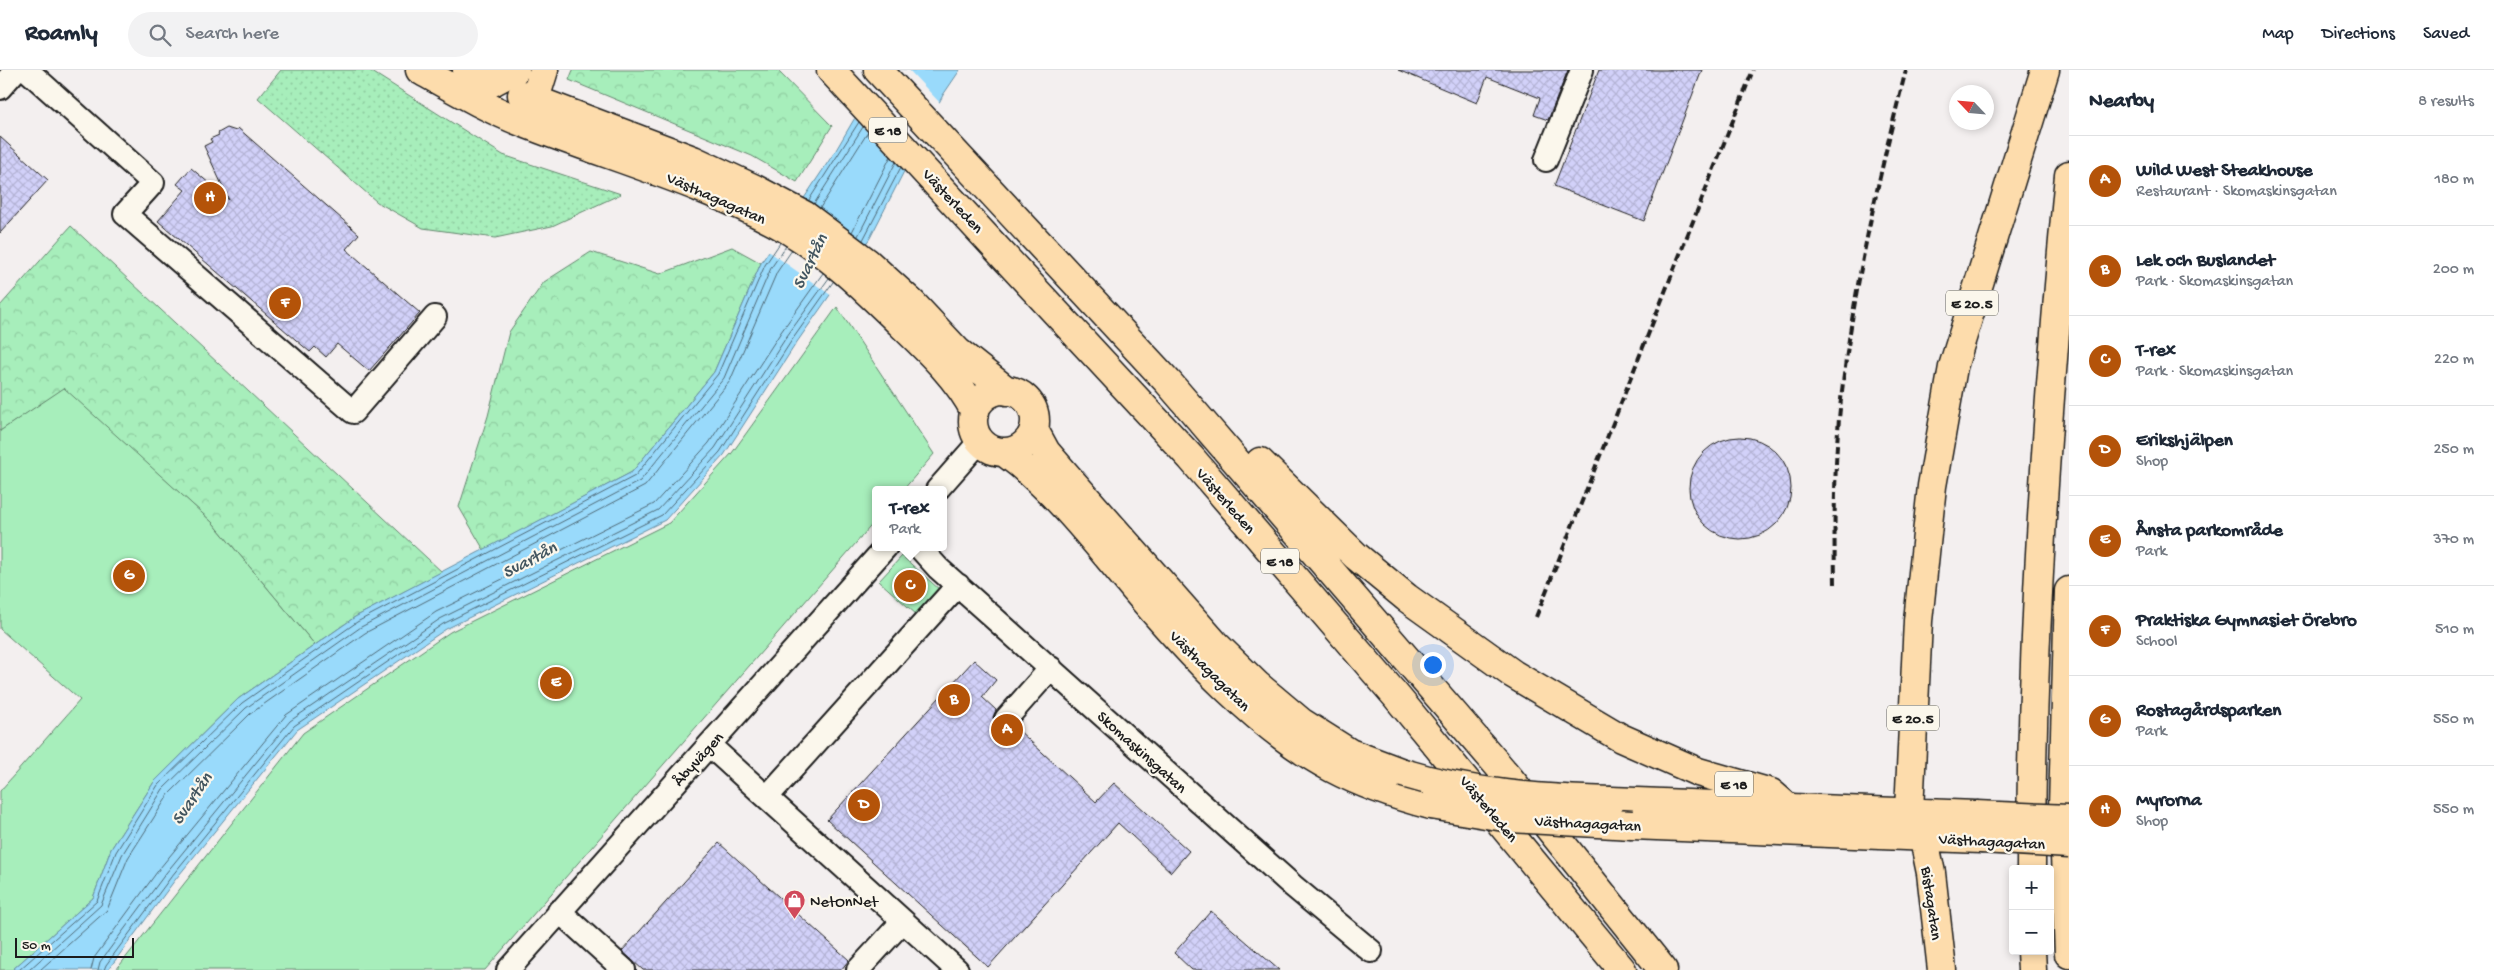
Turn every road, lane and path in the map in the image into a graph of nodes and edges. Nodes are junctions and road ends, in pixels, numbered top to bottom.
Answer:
1 (16, 70) edge
2 (28, 70) edge
3 (420, 70) edge
4 (467, 70) edge
5 (544, 70) edge
6 (831, 70) edge
7 (878, 70) edge
8 (1582, 70) edge
9 (2045, 70) edge
10 (0, 88) edge
11 (516, 93) edge
12 (1546, 160) dead end
13 (2069, 175) edge
14 (774, 211) junction
15 (863, 273) junction
16 (435, 317) dead end
17 (1168, 382) junction
18 (1006, 391) junction
19 (971, 404) junction
20 (1034, 430) junction
21 (992, 447) junction
22 (942, 486) edge
23 (882, 551) edge
24 (923, 551) edge
25 (958, 585) junction
26 (2069, 591) edge
27 (1051, 668) junction
28 (1006, 719) dead end
29 (709, 744) junction
30 (767, 797) junction
31 (1787, 807) junction
32 (2067, 808) edge
33 (1888, 813) junction
34 (1836, 822) junction
35 (1978, 827) junction
36 (1922, 836) junction
37 (2069, 844) edge
38 (2031, 865) edge
39 (559, 911) junction
40 (903, 921) junction
41 (1370, 951) dead end
42 (2069, 954) edge
43 (2031, 955) edge
44 (508, 970) edge
45 (624, 970) edge
46 (858, 970) edge
47 (957, 970) edge
48 (1622, 970) edge
49 (1663, 970) edge
50 (1942, 970) edge
51 (2032, 970) edge

1 - 10 street
2 - 16 street
3 - 11 main road, Västhagagatan
4 - 11 main road, Västhagagatan
5 - 11 main road
6 - 48 main road, Västerleden / E 18
7 - 17 main road, Västerleden / E 18
8 - 12 street
9 - 33 main road, E 20.5
11 - 14 main road, Västhagagatan
11 - 14 main road, Västhagagatan
13 - 38 main road
14 - 15 main road, Västhagagatan
15 - 18 main road, Västhagagatan
15 - 19 main road, Västhagagatan
17 - 31 main road, E 18
17 - 49 main road, Västerleden / E 18
18 - 19 main road
18 - 20 main road
19 - 21 main road
20 - 21 main road
20 - 31 main road, Västhagagatan, bridge
21 - 22 street
21 - 34 main road, Västhagagatan, bridge
23 - 29 street, Åbyvägen
24 - 25 street, Skomaskinsgatan
25 - 27 street, Skomaskinsgatan
25 - 30 street
26 - 32 main road
27 - 28 street
27 - 41 street, Skomaskinsgatan
29 - 30 street
29 - 39 street, Åbyvägen
30 - 40 street
31 - 34 main road, Västhagagatan
32 - 35 main road, Västhagagatan, bridge
32 - 42 main road
33 - 34 main road, Västhagagatan
33 - 35 main road, Västhagagatan
33 - 36 main road, Bistagatan
35 - 36 main road, Västhagagatan
35 - 37 main road, Västhagagatan, bridge
36 - 50 main road, Bistagatan
39 - 44 street, Åbyvägen
39 - 45 street
40 - 46 street
40 - 47 street
43 - 51 main road

